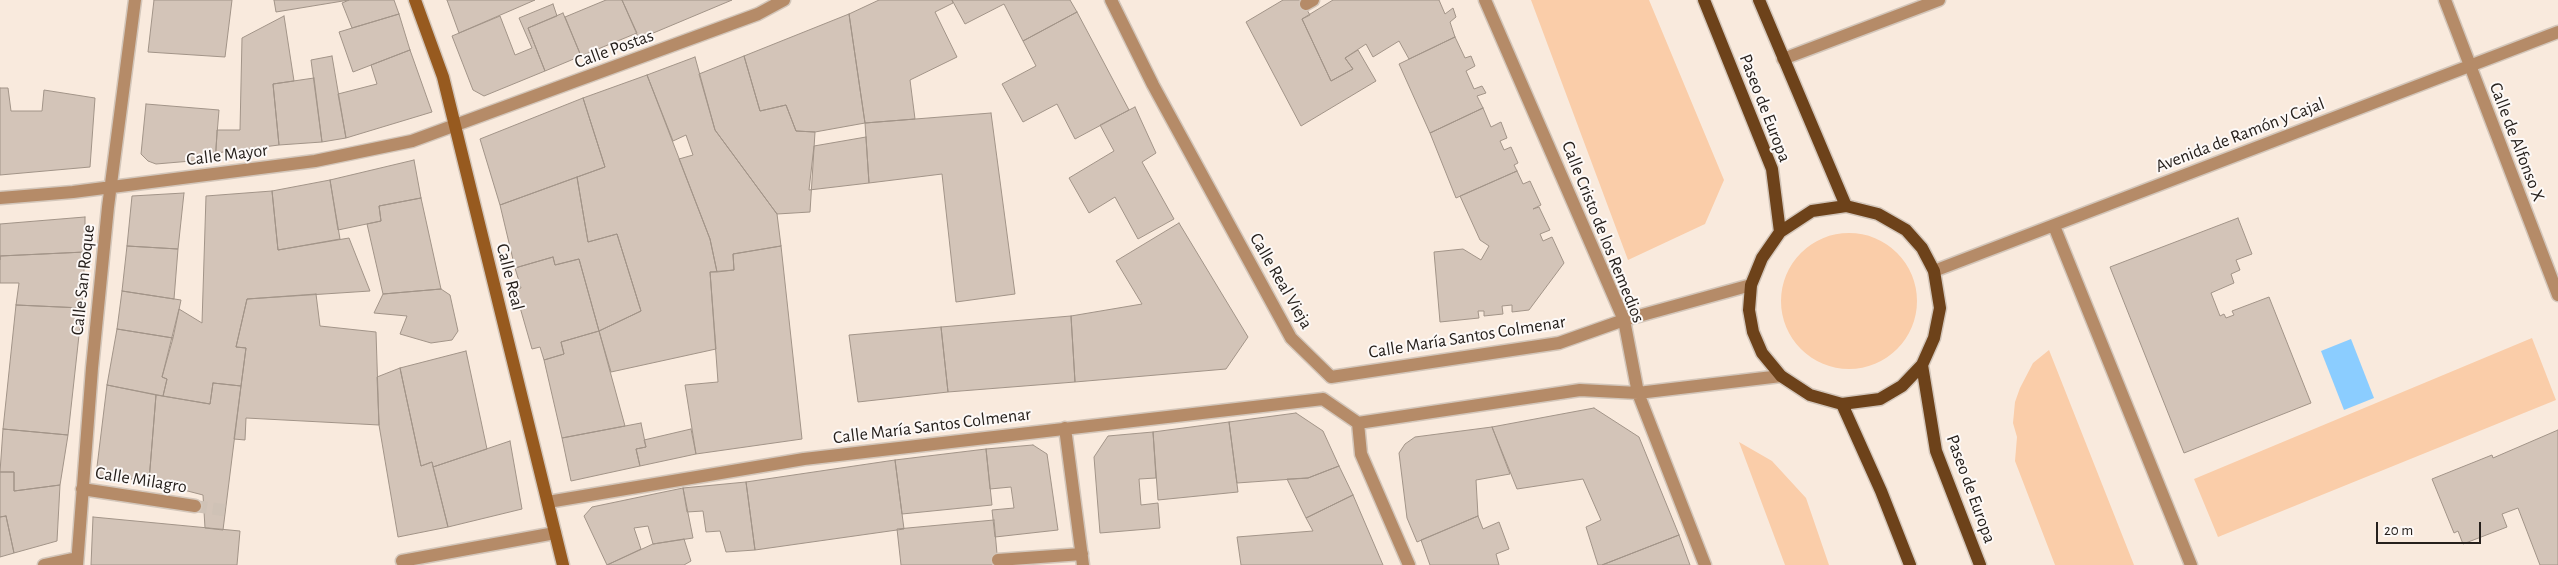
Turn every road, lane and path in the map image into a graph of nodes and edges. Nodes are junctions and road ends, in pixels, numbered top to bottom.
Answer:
1 (135, 0) edge
2 (415, 0) edge
3 (784, 0) edge
4 (1111, 0) edge
5 (1485, 0) edge
6 (1704, 0) edge
7 (1759, 0) edge
8 (1939, 0) edge
9 (2445, 0) edge
10 (2558, 32) edge
11 (1783, 59) junction
12 (2468, 65) junction
13 (455, 125) junction
14 (110, 186) junction
15 (0, 198) edge
16 (1846, 206) junction
17 (2054, 226) junction
18 (1780, 232) junction
19 (1934, 271) junction
20 (1751, 285) junction
21 (2558, 295) edge
22 (1624, 320) junction
23 (1922, 365) junction
24 (1781, 376) junction
25 (1332, 377) junction
26 (1638, 393) junction
27 (1323, 399) junction
28 (1842, 404) junction
29 (1358, 423) junction
30 (1065, 428) junction
31 (82, 489) junction
32 (548, 502) junction
33 (195, 506) tunnel mouth
34 (555, 533) junction
35 (998, 560) dead end
36 (1082, 560) edge
37 (402, 561) dead end
38 (77, 562) edge
39 (565, 564) edge
40 (44, 565) edge
41 (1409, 565) edge
42 (1706, 565) edge
43 (1910, 565) edge
44 (1980, 565) edge
45 (2191, 565) edge

1 - 14 street, Calle San Roque
2 - 13 street, Calle Real
3 - 13 street, Calle Postas
4 - 25 street, Calle Real Vieja
5 - 22 street, Calle Cristo de los Remedios
6 - 18 main road, Paseo de Europa
7 - 11 main road, Paseo de Europa
8 - 11 street
9 - 12 street, Calle de Alfonso X
10 - 12 street, Avenida de Ramón y Cajal
11 - 16 main road, Paseo de Europa
12 - 17 street, Avenida de Ramón y Cajal
12 - 21 street, Calle de Alfonso X
13 - 14 street, Calle Mayor
13 - 32 street, Calle Real
14 - 15 street, Calle Mayor
14 - 31 street, Calle San Roque
16 - 18 main road
16 - 19 main road
17 - 19 street, Avenida de Ramón y Cajal
17 - 45 street
18 - 20 main road
19 - 23 main road
20 - 22 street, Calle María Santos Colmenar
20 - 24 main road
22 - 25 street, Calle María Santos Colmenar
22 - 26 street, Calle Cristo de los Remedios
23 - 28 main road
23 - 44 main road, Paseo de Europa
24 - 26 street
24 - 28 main road
25 - 27 street
26 - 29 street
26 - 42 street, Calle Cristo de los Remedios
27 - 29 street
27 - 30 street, Calle María Santos Colmenar
28 - 43 main road
29 - 41 street
30 - 32 street, Calle María Santos Colmenar
30 - 36 street
31 - 33 street, Calle Milagro
31 - 38 street, Calle San Roque
32 - 34 street, Calle Real
34 - 37 street
34 - 39 street, Calle Real
35 - 36 street
38 - 40 street

